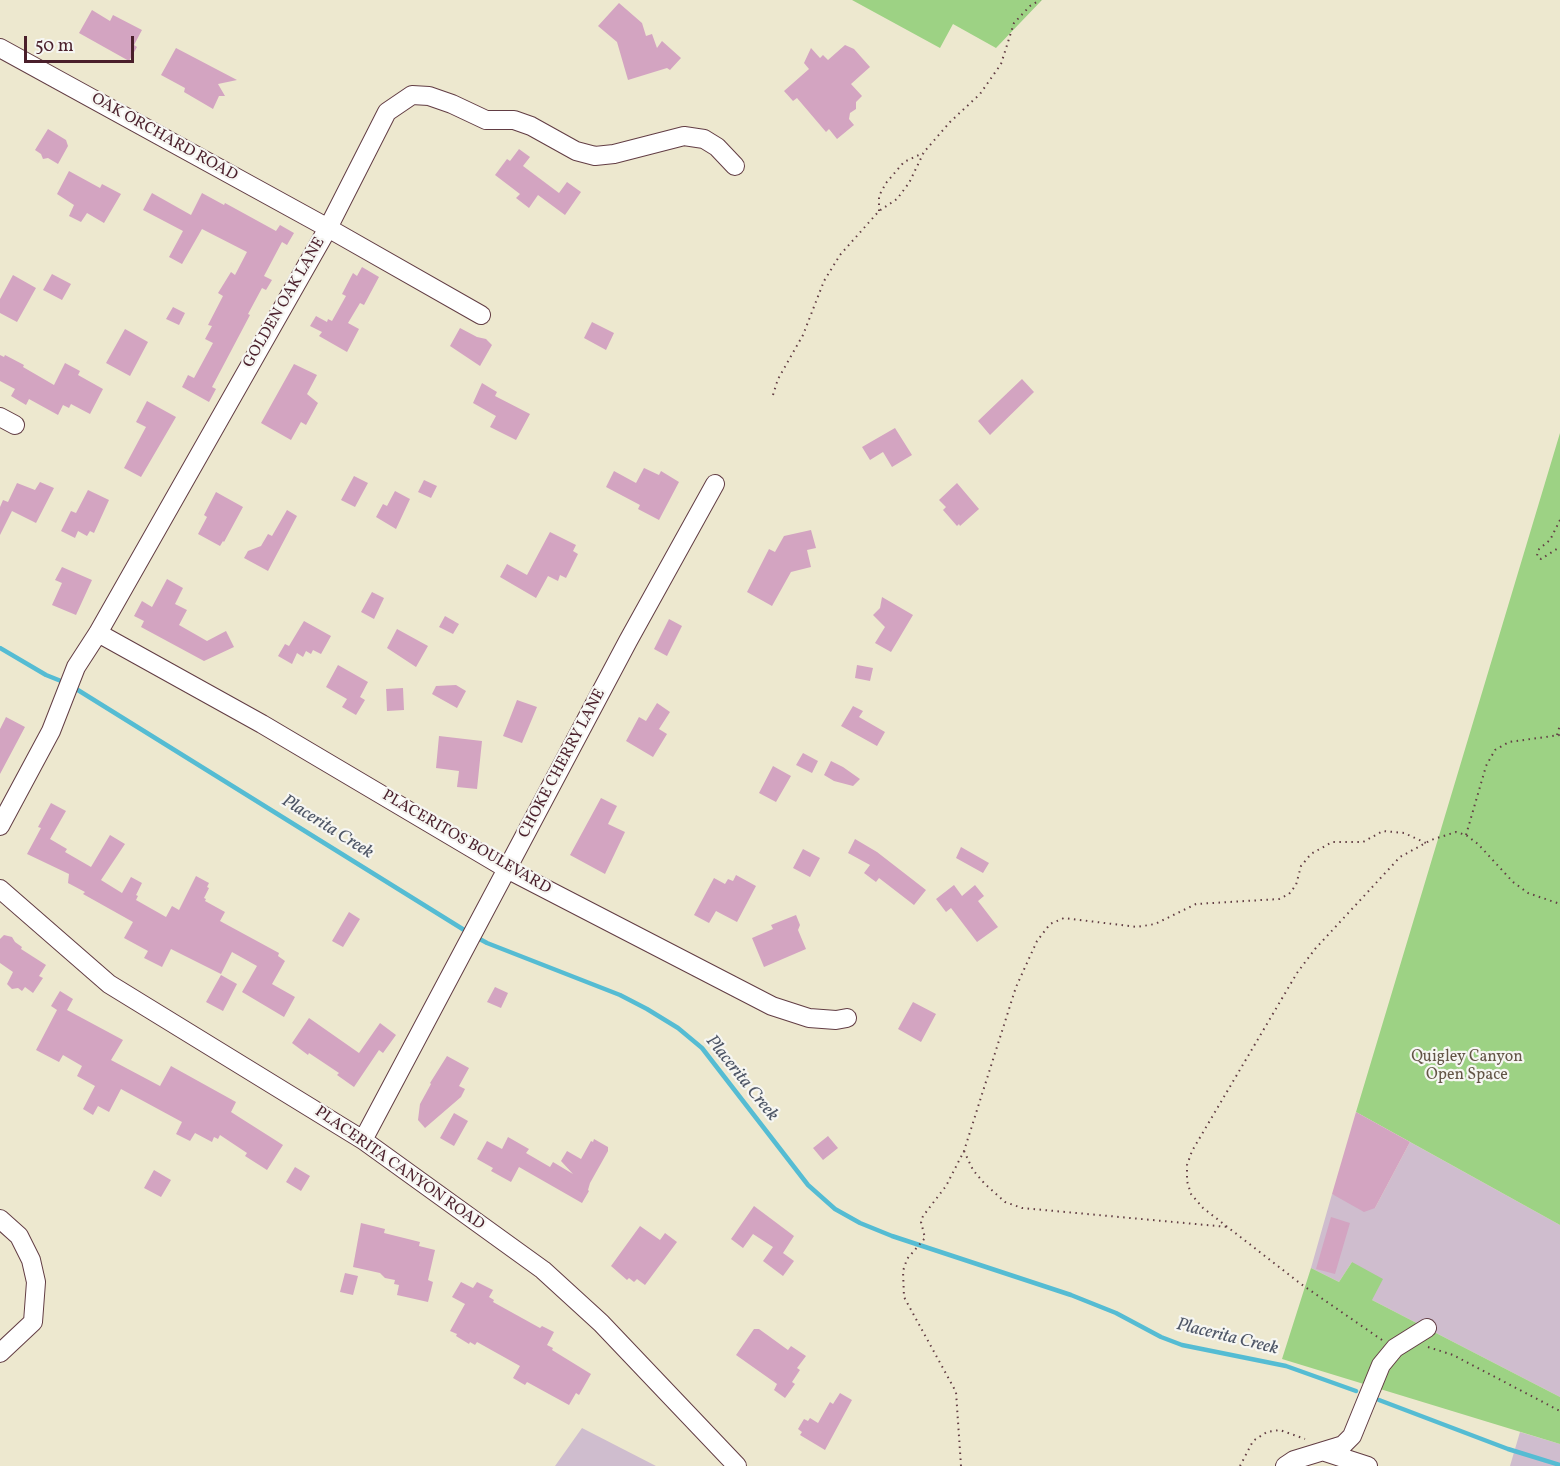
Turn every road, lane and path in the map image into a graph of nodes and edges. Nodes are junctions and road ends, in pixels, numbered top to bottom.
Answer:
1 (1040, 0) edge
2 (0, 48) edge
3 (924, 152) junction
4 (735, 166) dead end
5 (879, 211) junction
6 (328, 228) junction
7 (481, 315) dead end
8 (773, 395) dead end
9 (715, 484) dead end
10 (1560, 520) edge
11 (1560, 547) edge
12 (98, 633) junction
13 (1560, 725) edge
14 (1558, 735) edge
15 (0, 826) edge
16 (1466, 835) junction
17 (1426, 843) junction
18 (507, 869) junction
19 (0, 889) edge
20 (1560, 904) edge
21 (847, 1018) dead end
22 (363, 1140) junction
23 (964, 1151) junction
24 (0, 1219) edge
25 (1228, 1227) junction
26 (1427, 1328) dead end
27 (1428, 1347) dead end
28 (1395, 1348) junction
29 (0, 1353) edge
30 (1560, 1410) edge
31 (1328, 1459) edge
32 (736, 1466) edge
33 (961, 1466) edge
34 (1240, 1466) edge
35 (1285, 1466) edge
36 (1368, 1466) edge

1 - 3 path
2 - 6 street, OAK ORCHARD ROAD
3 - 5 path
3 - 5 path
4 - 6 street, GOLDEN OAK LANE
5 - 8 path
6 - 7 street, OAK ORCHARD ROAD
6 - 12 street, GOLDEN OAK LANE
9 - 18 street, CHOKE CHERRY LANE
10 - 11 path
12 - 15 street, GOLDEN OAK LANE
12 - 18 street, PLACERITOS BOULEVARD
13 - 14 path
14 - 16 path
16 - 17 path
16 - 20 path
17 - 23 path
17 - 25 path
18 - 21 street, PLACERITOS BOULEVARD
18 - 22 street, CHOKE CHERRY LANE
19 - 22 street, PLACERITA CANYON ROAD
22 - 32 street, PLACERITA CANYON ROAD
23 - 25 path
23 - 33 path
24 - 29 street
25 - 28 path
26 - 28 street
27 - 30 path
28 - 31 street
31 - 34 path
31 - 35 street
31 - 36 street

